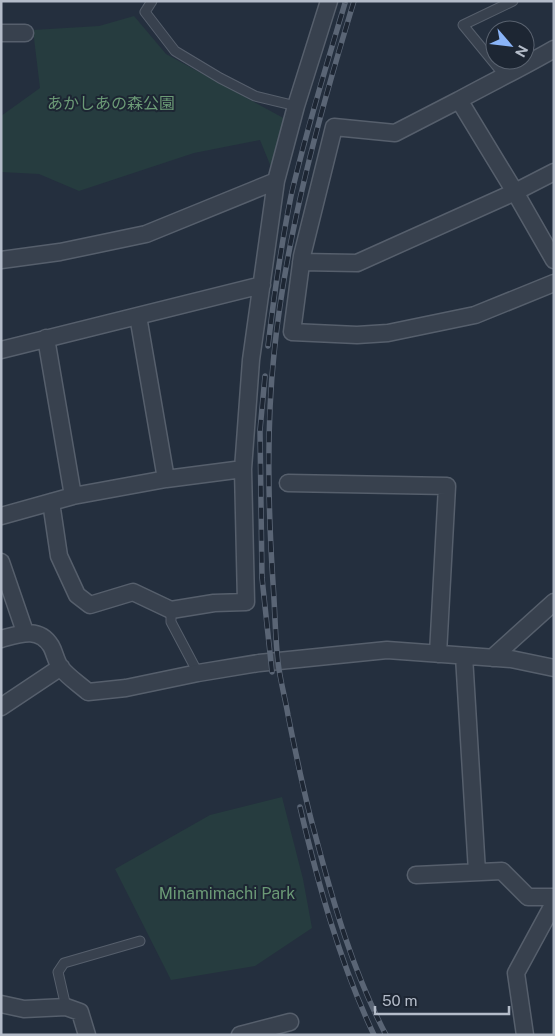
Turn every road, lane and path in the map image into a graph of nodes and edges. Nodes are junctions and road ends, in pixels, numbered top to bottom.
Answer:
1 (152, 1) edge
2 (329, 1) edge
3 (512, 1) edge
4 (1, 33) edge
5 (25, 33) dead end
6 (554, 49) edge
7 (504, 75) junction
8 (459, 100) junction
9 (296, 106) junction
10 (554, 172) edge
11 (276, 181) junction
12 (515, 192) junction
13 (1, 260) edge
14 (554, 260) edge
15 (301, 262) junction
16 (554, 283) edge
17 (262, 285) junction
18 (138, 316) junction
19 (46, 338) junction
20 (1, 350) edge
21 (243, 469) junction
22 (166, 478) junction
23 (288, 483) dead end
24 (73, 496) junction
25 (50, 502) junction
26 (1, 516) edge
27 (1, 562) edge
28 (554, 602) edge
29 (171, 610) junction
30 (25, 632) junction
31 (1, 639) edge
32 (438, 654) junction
33 (464, 656) junction
34 (492, 658) junction
35 (61, 667) junction
36 (554, 668) edge
37 (198, 673) junction
38 (1, 707) edge
39 (477, 872) junction
40 (416, 875) dead end
41 (554, 897) edge
42 (554, 903) edge
43 (140, 941) dead end
44 (1, 1004) edge
45 (66, 1006) junction
46 (290, 1022) dead end
47 (87, 1035) edge
48 (240, 1035) edge
49 (526, 1035) edge

1 - 9 lane
2 - 9 street
3 - 7 lane
4 - 5 street
6 - 7 street
7 - 8 street
8 - 12 street
8 - 15 street
9 - 11 street
10 - 12 street
11 - 13 street
11 - 17 street
12 - 14 street
12 - 15 street
15 - 16 street
17 - 18 street
17 - 21 street
18 - 19 street
18 - 22 street
19 - 20 street
19 - 24 street
21 - 22 street
21 - 29 street
22 - 24 street
23 - 32 street
24 - 25 street
25 - 26 street
25 - 29 street
27 - 30 street
28 - 34 street
29 - 37 lane
30 - 31 street
30 - 35 street
32 - 33 street
32 - 37 street
33 - 34 street
33 - 39 street
34 - 36 street
35 - 37 street
35 - 38 street
39 - 40 street
39 - 41 street
42 - 49 street
43 - 45 lane
44 - 45 street
45 - 47 street
46 - 48 street

